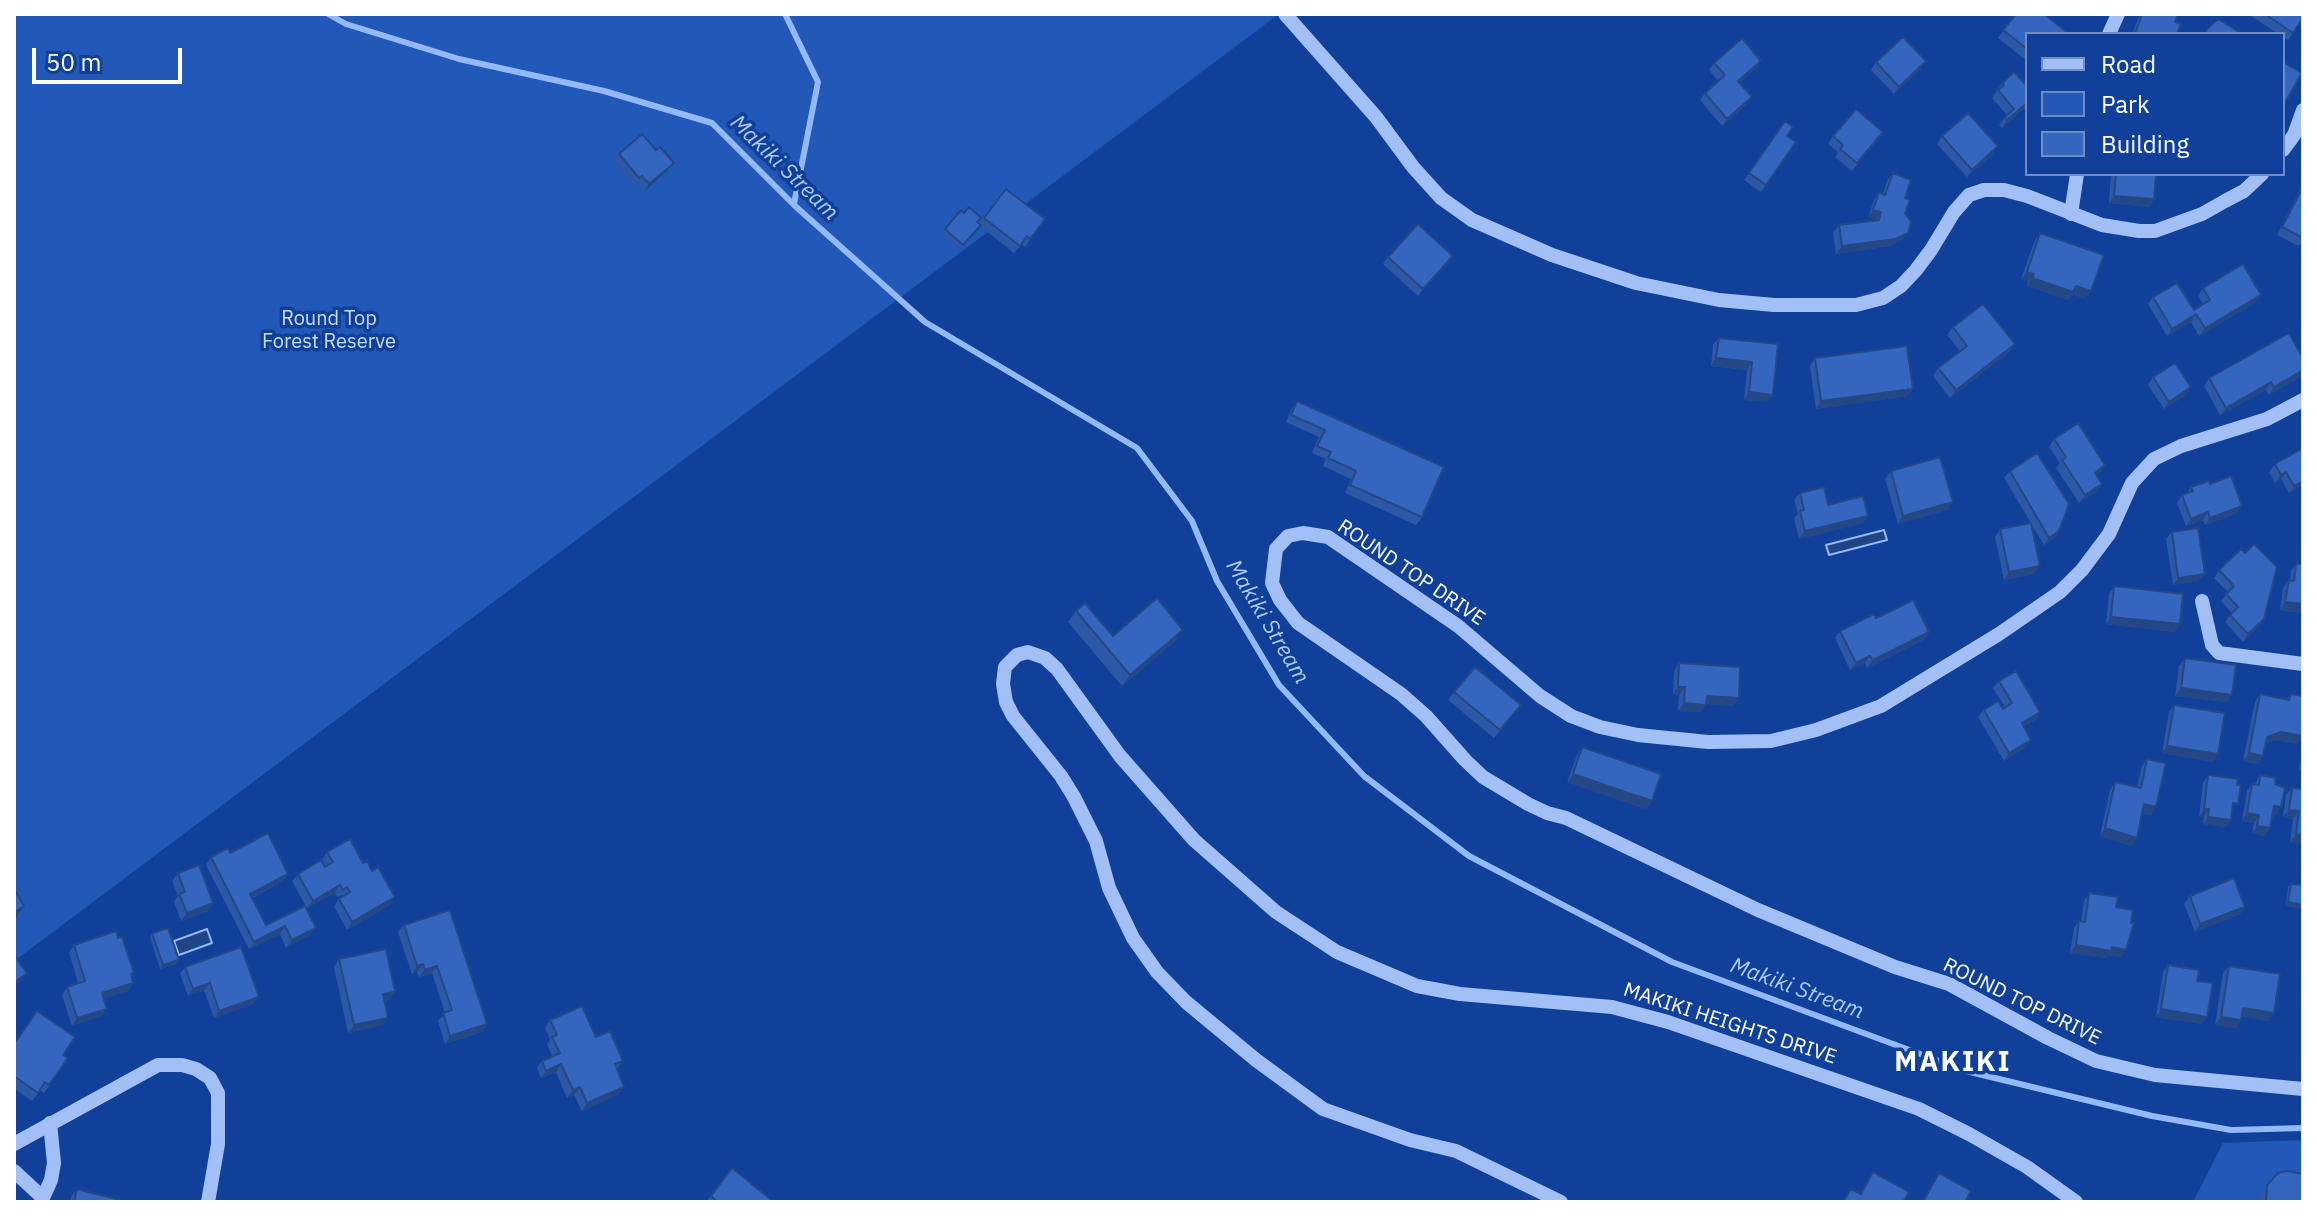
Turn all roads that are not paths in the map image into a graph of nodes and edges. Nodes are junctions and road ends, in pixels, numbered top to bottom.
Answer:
1 (1285, 14) edge
2 (2303, 110) edge
3 (2285, 147) edge
4 (2077, 176) edge
5 (2260, 176) edge
6 (2071, 214) junction
7 (2303, 400) edge
8 (2202, 601) dead end
9 (2303, 664) edge
10 (2303, 1089) edge
11 (50, 1123) junction
12 (15, 1143) edge
13 (14, 1171) edge
14 (41, 1200) edge
15 (208, 1202) edge
16 (1561, 1202) edge
17 (2076, 1202) edge

1 - 6 street
2 - 3 street
4 - 6 street
5 - 6 street
7 - 10 street, ROUND TOP DRIVE
8 - 9 street
11 - 12 street
11 - 14 street
11 - 15 street
13 - 14 street
16 - 17 street, MAKIKI HEIGHTS DRIVE

